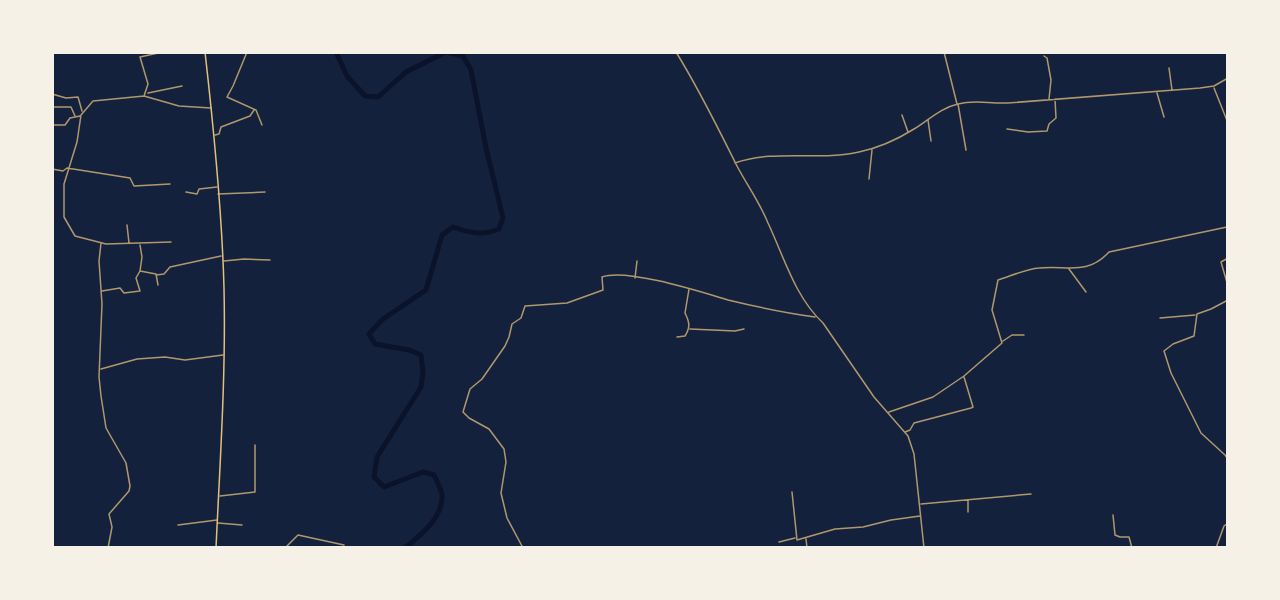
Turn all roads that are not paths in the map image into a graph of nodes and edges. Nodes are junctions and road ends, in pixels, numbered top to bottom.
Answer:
1 (163, 52) edge
2 (205, 52) edge
3 (247, 52) edge
4 (676, 52) edge
5 (944, 52) edge
6 (1044, 56) dead end
7 (1169, 68) dead end
8 (1227, 78) edge
9 (182, 86) dead end
10 (1214, 86) junction
11 (1173, 91) junction
12 (1157, 92) junction
13 (147, 93) junction
14 (52, 94) edge
15 (144, 96) junction
16 (1048, 99) junction
17 (1055, 99) junction
18 (957, 104) junction
19 (52, 107) edge
20 (211, 108) junction
21 (254, 109) junction
22 (82, 112) junction
23 (902, 115) dead end
24 (81, 116) junction
25 (75, 117) junction
26 (1164, 117) dead end
27 (928, 119) junction
28 (1227, 123) edge
29 (52, 125) edge
30 (262, 125) dead end
31 (1007, 129) dead end
32 (908, 133) junction
33 (214, 135) junction
34 (931, 141) dead end
35 (873, 149) junction
36 (966, 150) dead end
37 (735, 163) junction
38 (67, 168) junction
39 (52, 169) edge
40 (869, 179) dead end
41 (170, 184) dead end
42 (218, 187) junction
43 (186, 192) dead end
44 (265, 192) dead end
45 (218, 194) junction
46 (127, 225) dead end
47 (1227, 228) edge
48 (171, 242) dead end
49 (100, 243) junction
50 (129, 244) junction
51 (140, 244) junction
52 (222, 256) junction
53 (1227, 258) edge
54 (270, 260) dead end
55 (223, 261) junction
56 (637, 261) dead end
57 (1068, 268) junction
58 (140, 271) junction
59 (156, 275) junction
60 (635, 278) junction
61 (158, 285) dead end
62 (1227, 286) edge
63 (689, 288) junction
64 (101, 291) junction
65 (1086, 292) dead end
66 (1227, 300) edge
67 (1195, 315) junction
68 (815, 316) junction
69 (1160, 318) dead end
70 (689, 329) junction
71 (744, 329) dead end
72 (1024, 334) dead end
73 (677, 337) dead end
74 (1002, 342) junction
75 (224, 355) junction
76 (99, 370) junction
77 (964, 376) junction
78 (888, 413) junction
79 (904, 432) junction
80 (255, 445) dead end
81 (1227, 459) edge
82 (792, 492) dead end
83 (1031, 494) dead end
84 (219, 496) junction
85 (968, 499) junction
86 (920, 504) junction
87 (968, 512) dead end
88 (1113, 515) dead end
89 (921, 516) junction
90 (217, 522) junction
91 (1227, 524) edge
92 (178, 525) dead end
93 (242, 525) dead end
94 (796, 538) junction
95 (806, 538) junction
96 (779, 542) dead end
97 (344, 546) dead end
98 (108, 548) edge
99 (216, 548) edge
100 (285, 548) edge
101 (523, 548) edge
102 (807, 548) edge
103 (924, 548) edge
104 (1132, 548) edge
105 (1216, 548) edge

1 - 13 street
2 - 20 main road
3 - 21 street
4 - 37 street
5 - 18 street
6 - 16 street
7 - 11 street
8 - 10 street
9 - 13 street
10 - 11 street
10 - 28 street
11 - 12 street
12 - 17 street
12 - 26 street
13 - 15 street
14 - 22 street
15 - 20 street
15 - 22 street
16 - 17 street
16 - 18 street
17 - 31 street
18 - 27 street
18 - 36 street
19 - 25 street
20 - 33 main road
21 - 30 street
21 - 33 street
22 - 24 street
23 - 32 street
24 - 25 street
24 - 38 street
25 - 29 street
27 - 32 street
27 - 34 street
32 - 35 street
33 - 42 main road
35 - 37 street
35 - 40 street
37 - 68 street
38 - 39 street
38 - 41 street
38 - 49 street
42 - 43 street
42 - 45 main road
44 - 45 street
45 - 52 main road
46 - 50 street
47 - 57 street
48 - 51 street
49 - 50 street
49 - 64 street
50 - 51 street
51 - 58 street
52 - 55 main road
52 - 59 street
53 - 62 street
54 - 55 street
55 - 75 main road
56 - 60 street
57 - 65 street
57 - 74 street
58 - 59 street
58 - 64 street
59 - 61 street
60 - 63 street
60 - 101 street
63 - 68 street
63 - 70 street
64 - 76 street
66 - 67 street
67 - 69 street
67 - 81 street
68 - 78 street
70 - 71 street
70 - 73 street
72 - 74 street
74 - 77 street
75 - 76 street
75 - 84 main road
76 - 98 street
77 - 78 street
77 - 79 street
78 - 79 street
79 - 86 street
80 - 84 street
82 - 94 street
83 - 85 street
84 - 90 main road
85 - 86 street
85 - 87 street
86 - 89 street
88 - 104 street
89 - 95 street
89 - 103 street
90 - 92 street
90 - 93 street
90 - 99 main road
91 - 105 street
94 - 95 street
94 - 96 street
95 - 102 street
97 - 100 street

